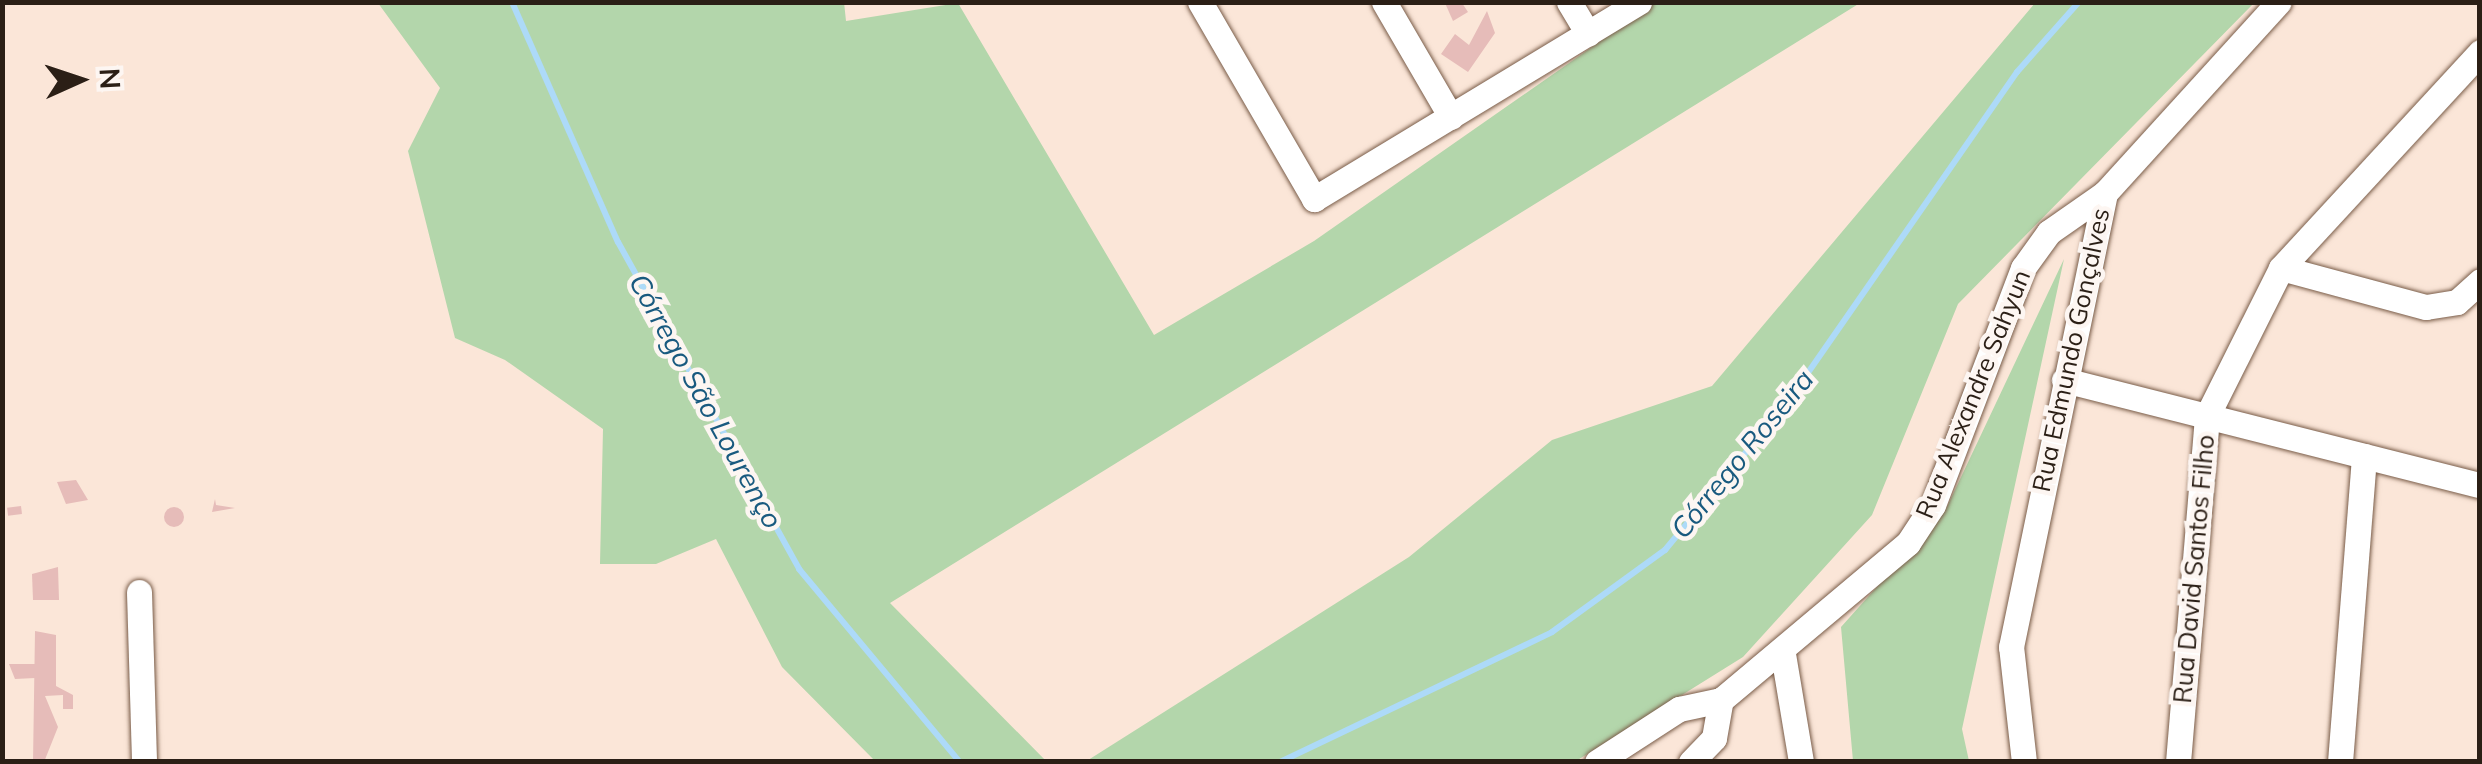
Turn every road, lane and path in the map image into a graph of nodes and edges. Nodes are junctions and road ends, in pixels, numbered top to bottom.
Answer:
1 (1200, 2) edge
2 (1384, 2) edge
3 (1570, 2) edge
4 (1639, 2) edge
5 (2279, 2) edge
6 (1588, 34) junction
7 (2480, 52) edge
8 (1452, 117) junction
9 (2105, 193) junction
10 (2282, 268) junction
11 (2480, 281) edge
12 (2064, 380) junction
13 (2207, 416) junction
14 (2364, 456) junction
15 (2480, 485) edge
16 (140, 592) dead end
17 (1783, 654) junction
18 (1721, 700) junction
19 (144, 762) edge
20 (1597, 762) edge
21 (1691, 762) edge
22 (1800, 762) edge
23 (2024, 762) edge
24 (2178, 762) edge
25 (2340, 762) edge

1 - 8 street
2 - 8 street
3 - 6 street
4 - 6 street
5 - 9 street, Rua Edmundo Gonçalves
6 - 8 street
7 - 10 street, Rua David Santos Filho
9 - 12 street, Rua Edmundo Gonçalves
9 - 17 street, Rua Alexandre Sahyun
10 - 11 street
10 - 13 street, Rua David Santos Filho
12 - 13 street
12 - 23 street, Rua Edmundo Gonçalves
13 - 14 street
13 - 24 street, Rua David Santos Filho
14 - 15 street
14 - 25 street
16 - 19 street
17 - 18 street, Rua Alexandre Sahyun
17 - 22 street
18 - 20 street, Rua Alexandre Sahyun
18 - 21 street

